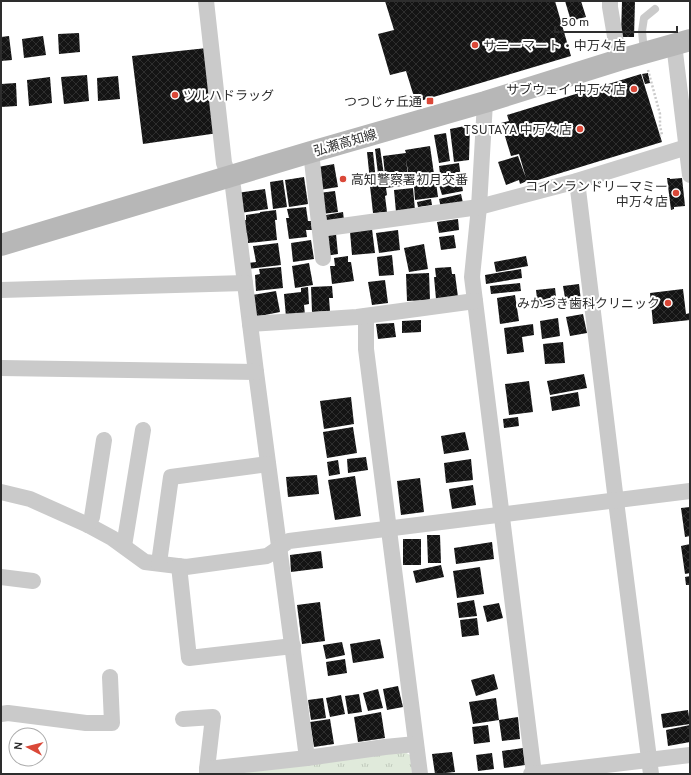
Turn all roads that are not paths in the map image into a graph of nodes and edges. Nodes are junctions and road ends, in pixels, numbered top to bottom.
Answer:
1 (206, 1) edge
2 (610, 1) edge
3 (655, 9) dead end
4 (682, 42) edge
5 (646, 59) junction
6 (619, 60) junction
7 (485, 102) junction
8 (687, 147) junction
9 (311, 152) junction
10 (690, 175) edge
11 (229, 177) junction
12 (577, 181) junction
13 (479, 207) junction
14 (320, 229) junction
15 (1, 245) edge
16 (323, 258) dead end
17 (245, 283) junction
18 (1, 290) edge
19 (475, 301) junction
20 (366, 316) junction
21 (250, 324) junction
22 (1, 368) edge
23 (256, 372) junction
24 (143, 430) dead end
25 (104, 440) dead end
26 (268, 464) junction
27 (690, 491) edge
28 (1, 492) edge
29 (616, 501) junction
30 (502, 515) junction
31 (88, 525) junction
32 (389, 529) junction
33 (124, 546) junction
34 (279, 547) junction
35 (159, 563) junction
36 (179, 566) junction
37 (1, 577) edge
38 (33, 581) dead end
39 (292, 646) junction
40 (110, 677) dead end
41 (1, 714) edge
42 (183, 719) dead end
43 (416, 744) junction
44 (690, 755) edge
45 (307, 758) junction
46 (650, 767) edge
47 (207, 772) edge
48 (420, 774) edge
49 (531, 774) edge
50 (534, 774) edge

1 - 11 street
2 - 6 street
3 - 5 lane
4 - 5 main road, 弘瀬高知線
4 - 8 street
5 - 6 main road, 弘瀬高知線
6 - 7 main road, 弘瀬高知線
7 - 9 main road, 弘瀬高知線
7 - 13 street
8 - 10 street
8 - 12 street
9 - 11 main road, 弘瀬高知線
9 - 14 street
11 - 15 main road, 弘瀬高知線
11 - 17 street
12 - 13 street
12 - 29 street
13 - 14 street
13 - 19 street
14 - 16 street
17 - 18 street
17 - 21 street
19 - 20 street
19 - 30 street
20 - 21 street
20 - 32 street
21 - 23 street
22 - 23 street
23 - 26 street
24 - 33 street
25 - 31 street
26 - 34 street
26 - 35 street
27 - 29 street
28 - 31 street
29 - 30 street
29 - 46 street
30 - 32 street
30 - 50 street
31 - 33 street
32 - 34 street
32 - 43 street
33 - 35 street
34 - 36 street
34 - 39 street
35 - 36 street
36 - 39 street
37 - 38 street
39 - 45 street
40 - 41 street
42 - 47 street
43 - 45 street
43 - 48 street
44 - 46 street
45 - 47 street
46 - 50 street
49 - 50 street

